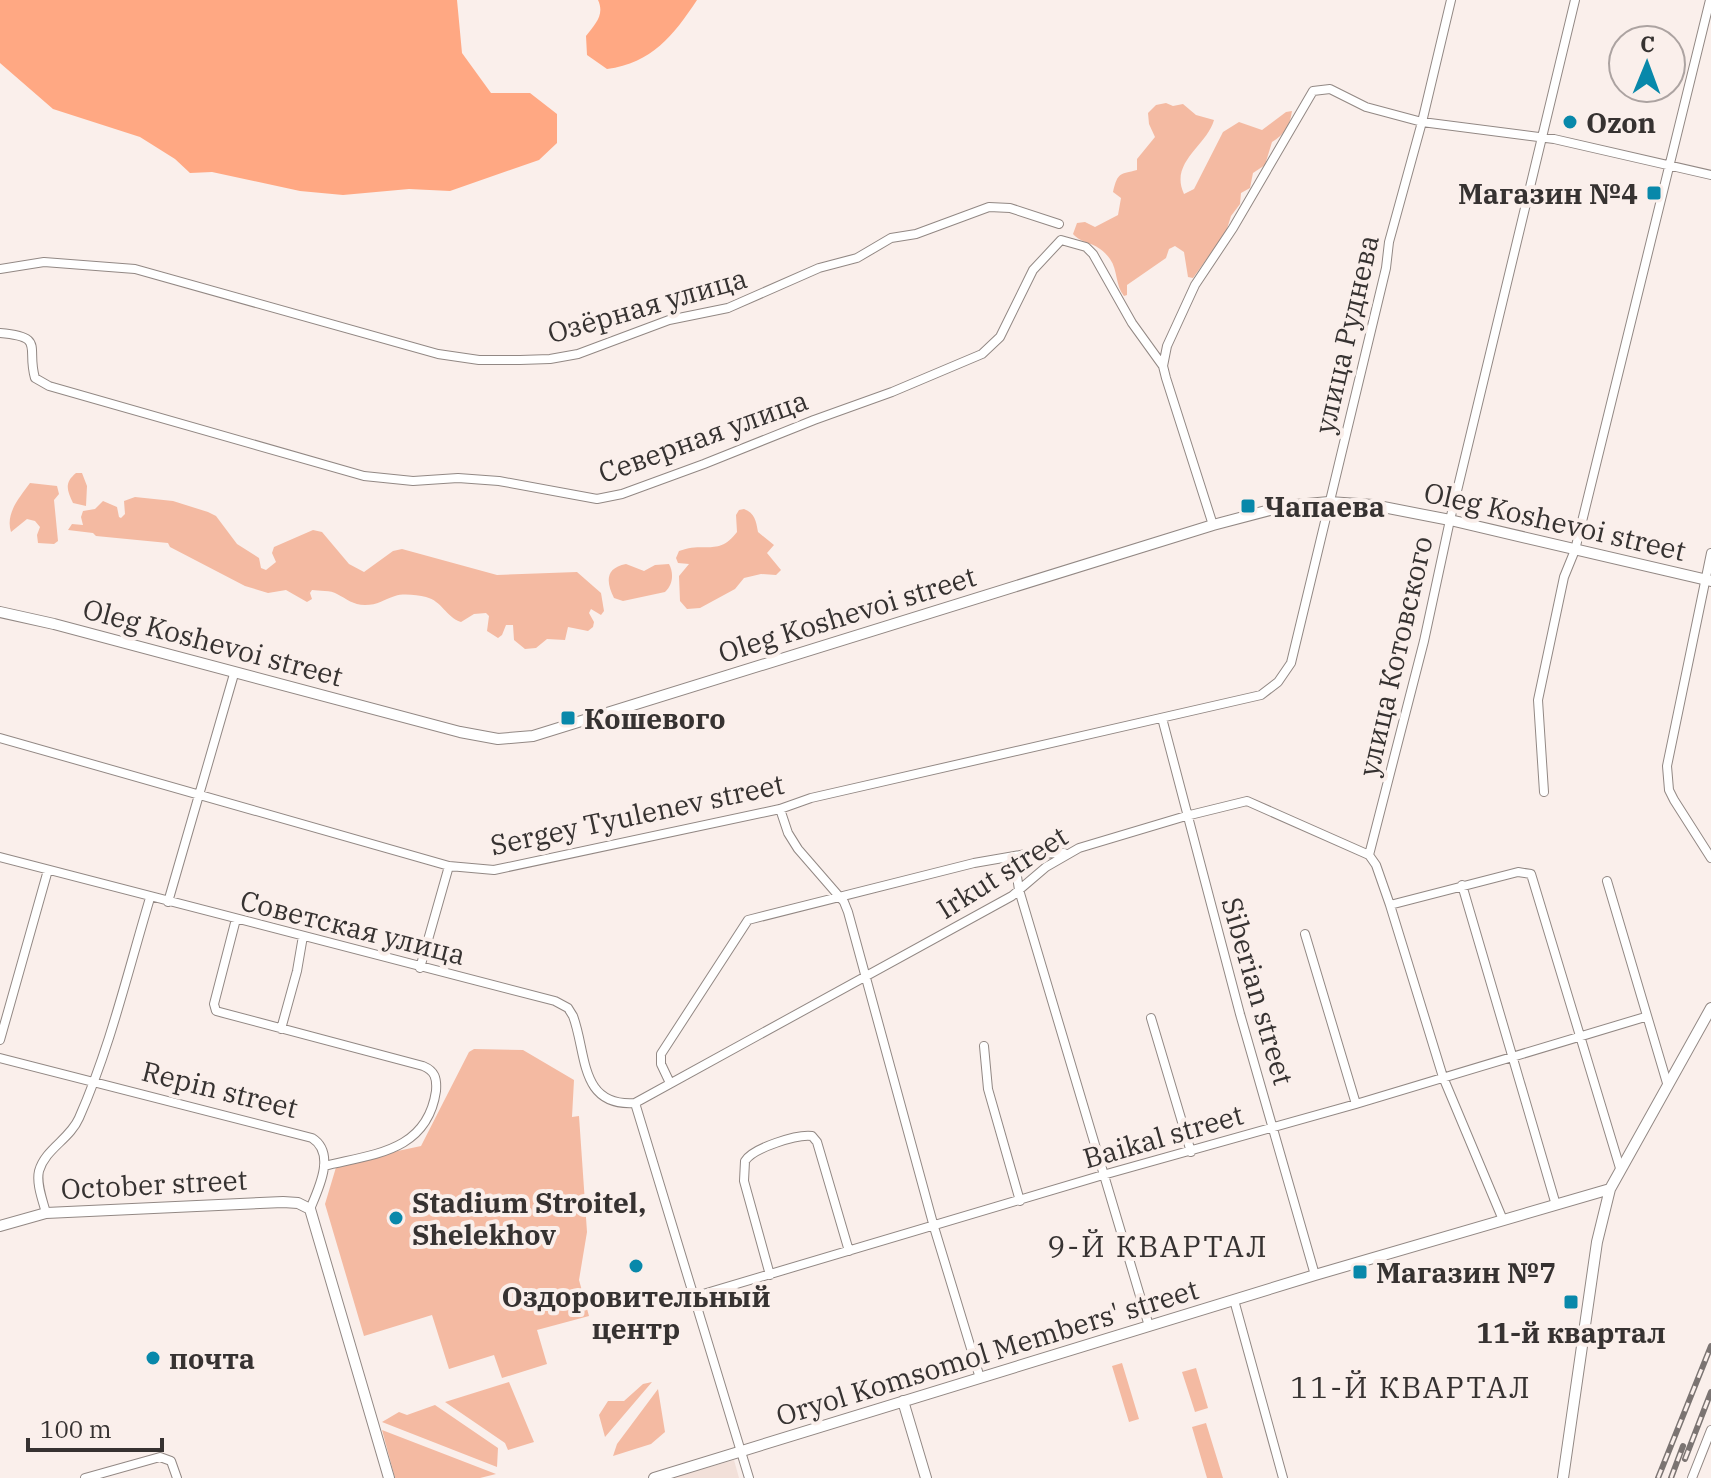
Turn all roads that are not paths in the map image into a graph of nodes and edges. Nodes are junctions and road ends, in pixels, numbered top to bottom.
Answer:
1 (1451, 0) edge
2 (1575, 0) edge
3 (1710, 0) edge
4 (1422, 122) junction
5 (1542, 137) junction
6 (1670, 166) junction
7 (1711, 175) edge
8 (1059, 224) dead end
9 (0, 269) edge
10 (0, 333) edge
11 (1163, 366) junction
12 (1329, 502) junction
13 (1450, 520) junction
14 (1213, 525) junction
15 (1575, 550) junction
16 (1711, 553) edge
17 (1708, 581) edge
18 (0, 612) edge
19 (234, 674) junction
20 (1283, 677) joint
21 (1162, 718) junction
22 (0, 738) edge
23 (1544, 792) dead end
24 (200, 795) junction
25 (780, 809) junction
26 (1186, 816) junction
27 (1068, 852) junction
28 (1369, 855) junction
29 (1014, 856) junction
30 (0, 857) edge
31 (1711, 858) edge
32 (449, 866) junction
33 (48, 870) junction
34 (1607, 881) dead end
35 (1462, 885) junction
36 (1019, 890) junction
37 (837, 897) junction
38 (150, 898) junction
39 (168, 902) junction
40 (1390, 905) junction
41 (236, 919) junction
42 (1305, 934) dead end
43 (303, 936) junction
44 (420, 968) junction
45 (865, 979) junction
46 (1711, 1008) edge
47 (1645, 1017) junction
48 (1151, 1018) dead end
49 (281, 1029) junction
50 (1578, 1036) junction
51 (0, 1040) edge
52 (984, 1046) dead end
53 (1511, 1056) junction
54 (0, 1058) edge
55 (1443, 1077) junction
56 (92, 1081) junction
57 (670, 1083) junction
58 (1667, 1083) junction
59 (635, 1103) junction
60 (1356, 1104) junction
61 (1273, 1128) junction
62 (1191, 1152) junction
63 (324, 1166) junction
64 (1620, 1168) junction
65 (1103, 1175) junction
66 (1610, 1189) junction
67 (1020, 1201) junction
68 (1556, 1205) junction
69 (310, 1209) junction
70 (46, 1213) junction
71 (1503, 1220) junction
72 (0, 1226) edge
73 (934, 1227) junction
74 (849, 1251) junction
75 (770, 1275) junction
76 (1315, 1275) junction
77 (693, 1297) junction
78 (1234, 1300) junction
79 (1149, 1326) junction
80 (980, 1378) junction
81 (903, 1401) junction
82 (1711, 1430) edge
83 (741, 1453) junction
84 (85, 1478) edge
85 (177, 1478) edge
86 (389, 1478) edge
87 (654, 1478) edge
88 (749, 1478) edge
89 (926, 1478) edge
90 (1283, 1478) edge
91 (1563, 1478) edge
92 (1692, 1478) edge

1 - 4 street, улица Руднева
2 - 5 street, улица Котовского
3 - 6 street
4 - 5 street
4 - 11 street
4 - 12 street, улица Руднева
5 - 6 street
5 - 13 street, улица Котовского
6 - 7 street
6 - 15 street
8 - 9 street, Озёрная улица
10 - 11 street, Северная улица
11 - 14 street
12 - 13 street, Oleg Koshevoi street
12 - 14 street, Oleg Koshevoi street
12 - 20 street, улица Руднева
13 - 15 street, Oleg Koshevoi street
13 - 28 street, улица Котовского
14 - 19 street, Oleg Koshevoi street
15 - 17 street, Oleg Koshevoi street
15 - 23 street
16 - 17 street
17 - 31 street
18 - 19 street, Oleg Koshevoi street
19 - 24 street
20 - 21 street, Sergey Tyulenev street
21 - 25 street, Sergey Tyulenev street
21 - 26 street, Siberian street
22 - 24 street, Sergey Tyulenev street
24 - 32 street, Sergey Tyulenev street
24 - 39 street
25 - 32 street, Sergey Tyulenev street
25 - 37 street
26 - 27 street, Irkut street
26 - 28 street, Irkut street
26 - 61 street, Siberian street
27 - 29 street
27 - 36 street, Irkut street
28 - 40 street
29 - 36 street
29 - 37 street
30 - 33 street, Советская улица
32 - 44 street
33 - 38 street, Советская улица
33 - 51 street
34 - 47 street
35 - 40 street
35 - 50 street
35 - 53 street
36 - 45 street, Irkut street
36 - 65 street
37 - 45 street
37 - 57 street
38 - 39 street, Советская улица
38 - 56 street
39 - 41 street, Советская улица
40 - 55 street
41 - 43 street, Советская улица
41 - 49 street
42 - 60 street
43 - 44 street, Советская улица
43 - 49 street
44 - 59 street, Советская улица
45 - 57 street, Irkut street
45 - 73 street
46 - 58 street
47 - 50 street, Baikal street
47 - 58 street
48 - 62 street
49 - 63 street
50 - 53 street, Baikal street
50 - 64 street
52 - 67 street
53 - 55 street, Baikal street
53 - 68 street
54 - 56 street, Repin street
55 - 60 street, Baikal street
55 - 71 street
56 - 63 street, Repin street
56 - 70 street
57 - 59 street, Irkut street
58 - 64 street
59 - 77 street
60 - 61 street, Baikal street
61 - 62 street, Baikal street
61 - 76 street, Siberian street
62 - 65 street, Baikal street
63 - 69 street
64 - 66 street
65 - 67 street, Baikal street
65 - 79 street
66 - 68 street, Oryol Komsomol Members' street
66 - 91 street
67 - 73 street, Baikal street
68 - 71 street, Oryol Komsomol Members' street
69 - 70 street, October street
69 - 86 street
70 - 72 street, October street
71 - 76 street, Oryol Komsomol Members' street
73 - 74 street, Baikal street
73 - 80 street
74 - 75 street, Baikal street
74 - 75 street
75 - 77 street, Baikal street
76 - 78 street, Oryol Komsomol Members' street
77 - 83 street
78 - 79 street, Oryol Komsomol Members' street
78 - 90 street
79 - 80 street, Oryol Komsomol Members' street
80 - 81 street, Oryol Komsomol Members' street
81 - 83 street, Oryol Komsomol Members' street
81 - 89 street
82 - 92 street
83 - 87 street, Oryol Komsomol Members' street
83 - 88 street
84 - 85 street

